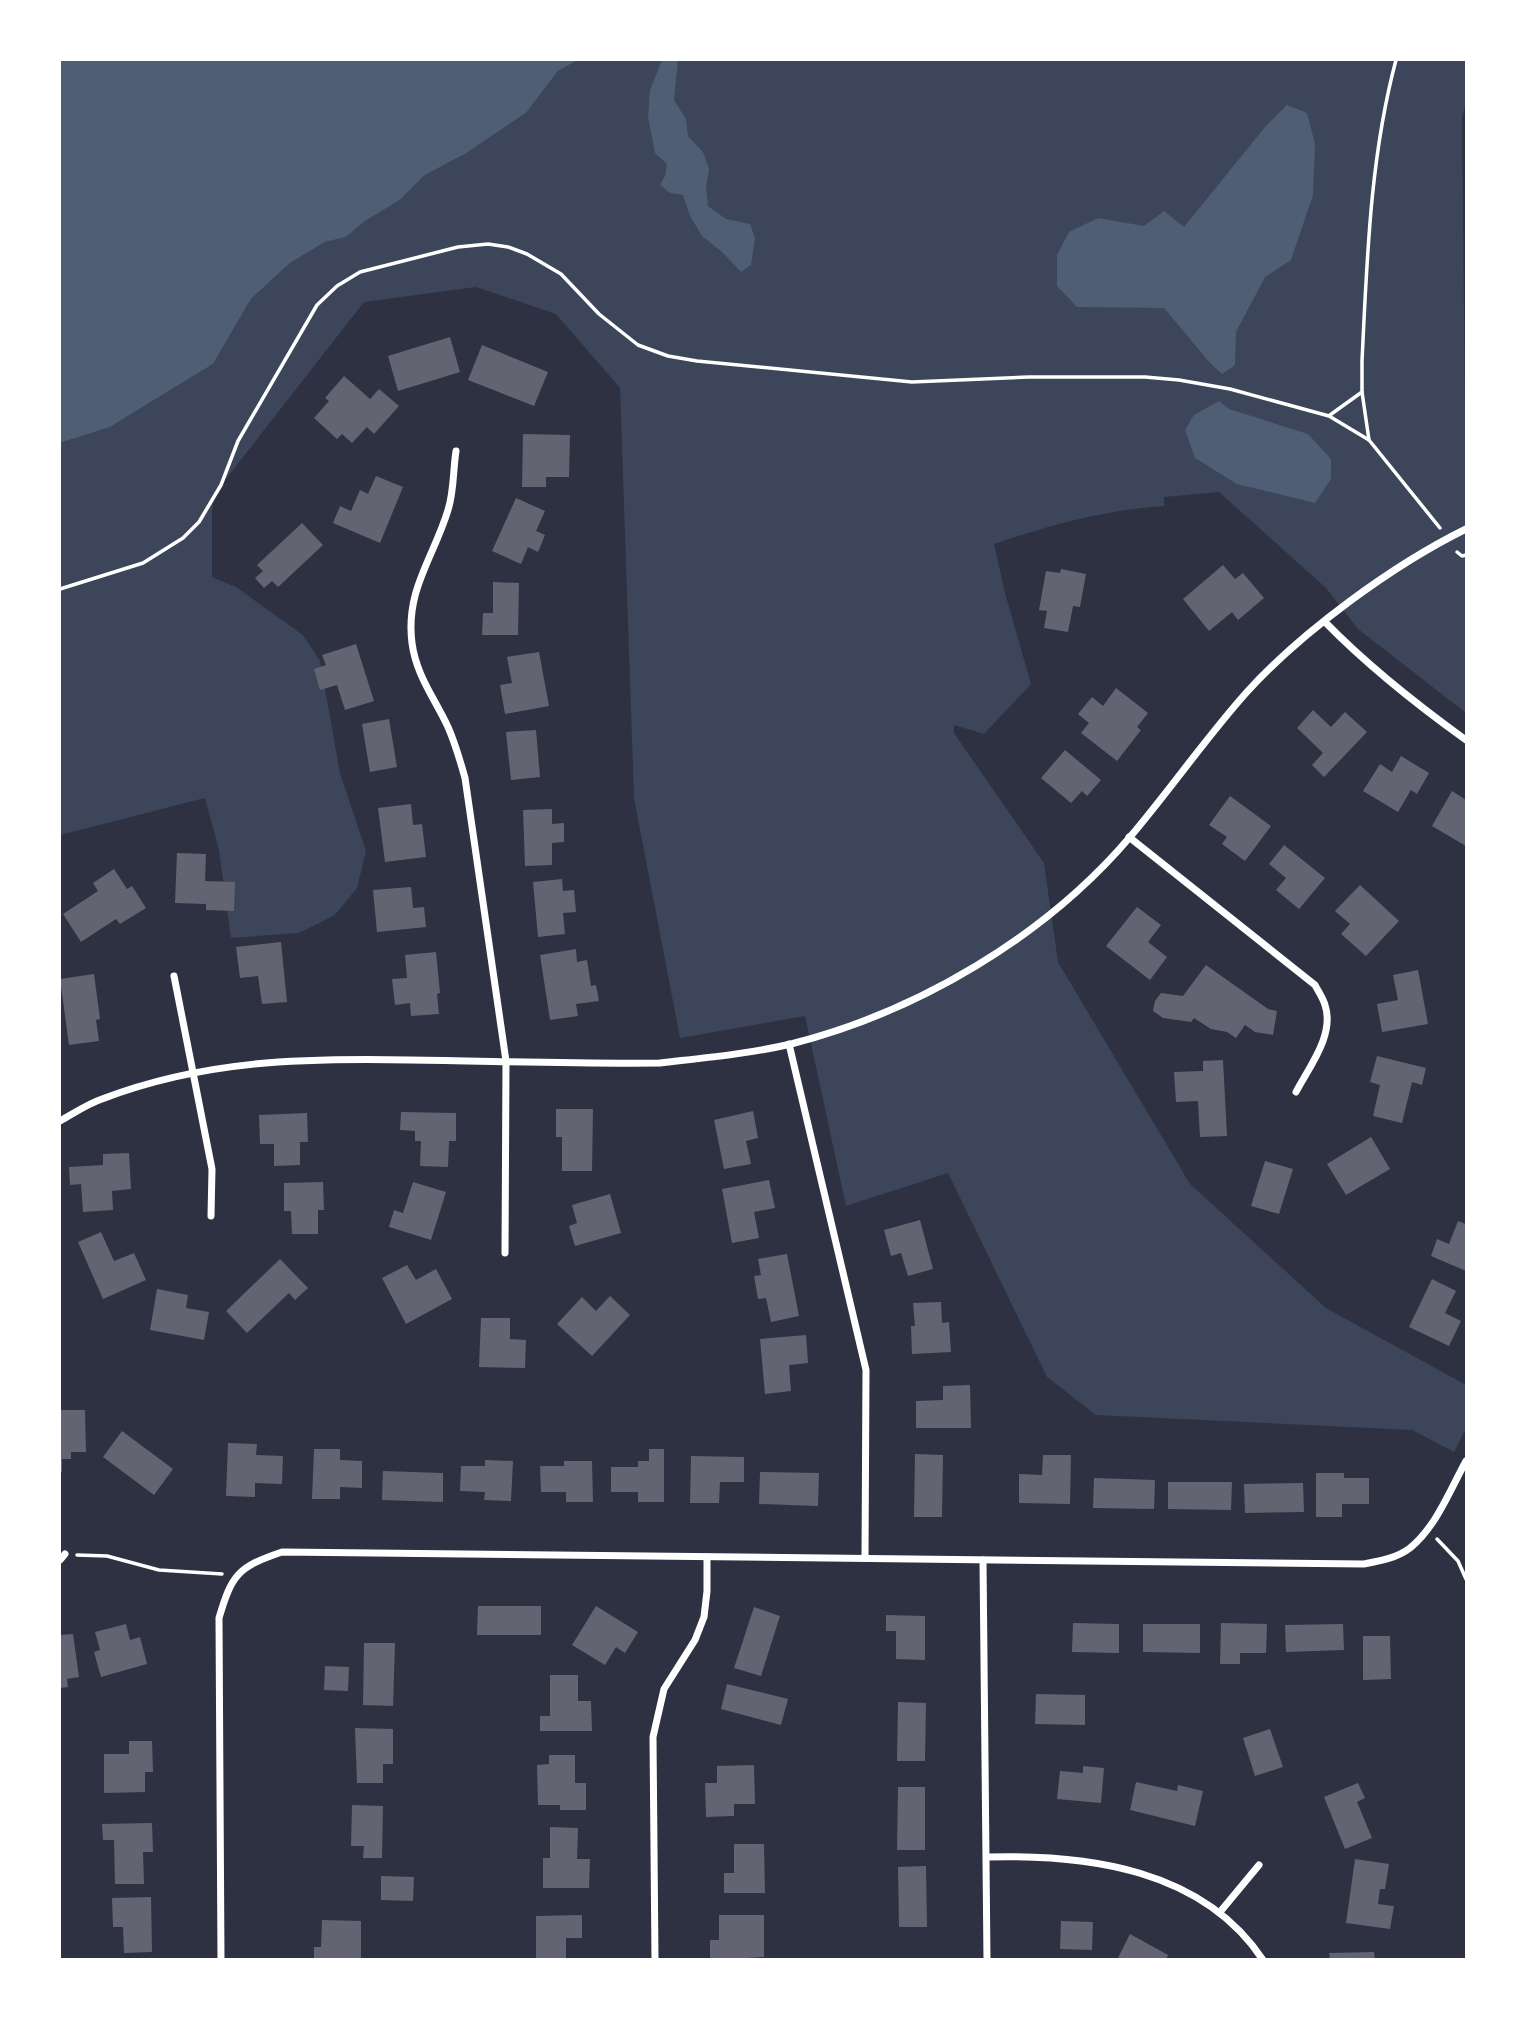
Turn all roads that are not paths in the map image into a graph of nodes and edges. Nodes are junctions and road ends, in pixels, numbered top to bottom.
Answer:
1 (456, 451) dead end
2 (1466, 529) edge
3 (1325, 622) junction
4 (1466, 740) edge
5 (1129, 838) junction
6 (174, 976) dead end
7 (789, 1044) junction
8 (506, 1061) junction
9 (193, 1073) junction
10 (1296, 1092) dead end
11 (60, 1121) edge
12 (211, 1216) dead end
13 (505, 1253) dead end
14 (1466, 1461) edge
15 (707, 1557) junction
16 (865, 1558) junction
17 (983, 1560) junction
18 (987, 1857) junction
19 (1259, 1865) dead end
20 (1220, 1912) junction
21 (222, 1959) edge
22 (655, 1959) edge
23 (987, 1959) edge
24 (1263, 1959) edge

1 - 8 street
2 - 3 street
3 - 4 street
3 - 5 street
5 - 7 street
5 - 10 street
6 - 9 street
7 - 8 street
7 - 16 street
8 - 9 street
8 - 13 street
9 - 11 street
9 - 12 street
14 - 17 street
15 - 16 street
15 - 21 street
15 - 22 street
16 - 17 street
17 - 18 street
18 - 20 street
18 - 23 street
19 - 20 street
20 - 24 street

